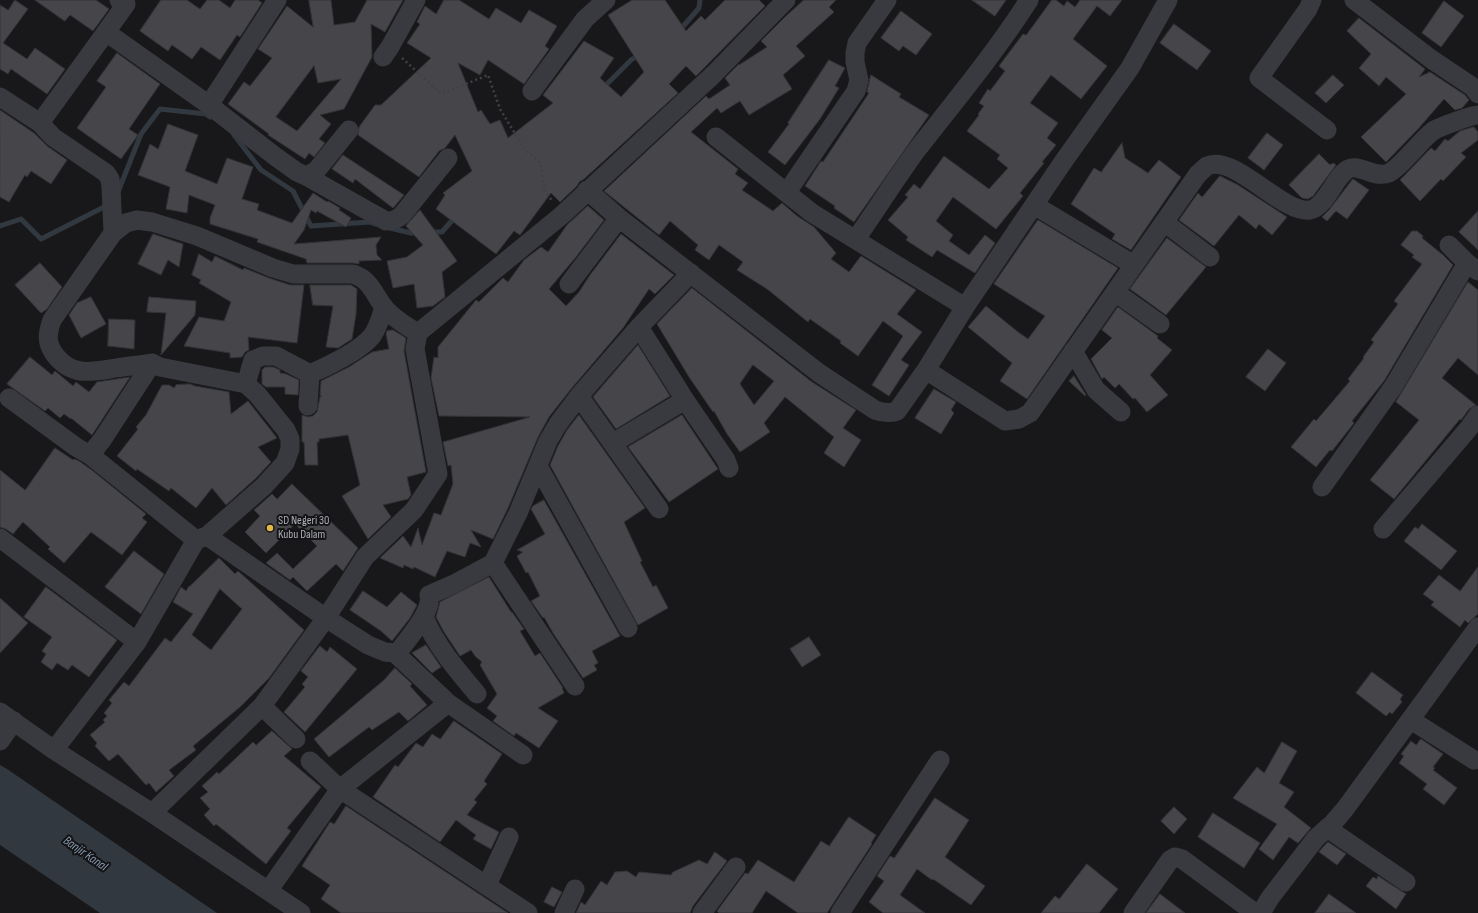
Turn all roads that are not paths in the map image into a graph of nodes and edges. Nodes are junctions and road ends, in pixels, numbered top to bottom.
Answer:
1 (277, 0) edge
2 (416, 0) edge
3 (606, 0) edge
4 (786, 0) edge
5 (887, 0) edge
6 (1029, 0) edge
7 (1168, 0) edge
8 (1312, 0) edge
9 (1354, 0) edge
10 (125, 2) edge
11 (106, 32) junction
12 (387, 52) road end
13 (532, 91) dead end
14 (1478, 94) edge
15 (0, 97) edge
16 (208, 105) junction
17 (1478, 114) edge
18 (40, 123) junction
19 (350, 130) dead end
20 (1327, 130) dead end
21 (716, 138) dead end
22 (448, 158) dead end
23 (306, 176) junction
24 (587, 190) junction
25 (787, 192) junction
26 (1034, 205) junction
27 (619, 218) junction
28 (1164, 222) junction
29 (113, 227) junction
30 (856, 239) junction
31 (1449, 245) dead end
32 (1210, 257) dead end
33 (1134, 265) junction
34 (1472, 267) edge
35 (691, 273) junction
36 (569, 284) dead end
37 (1115, 292) junction
38 (384, 307) junction
39 (965, 307) junction
40 (1160, 324) dead end
41 (639, 327) junction
42 (418, 333) junction
43 (1073, 351) junction
44 (152, 363) junction
45 (926, 370) junction
46 (310, 374) junction
47 (246, 384) junction
48 (579, 396) junction
49 (10, 398) dead end
50 (685, 400) junction
51 (308, 406) dead end
52 (1121, 412) dead end
53 (1478, 415) edge
54 (613, 443) junction
55 (90, 455) junction
56 (538, 466) junction
57 (729, 468) dead end
58 (1322, 487) dead end
59 (659, 509) dead end
60 (1384, 529) dead end
61 (0, 538) edge
62 (202, 538) junction
63 (493, 563) junction
64 (424, 617) junction
65 (326, 618) junction
66 (1478, 627) edge
67 (628, 628) dead end
68 (137, 642) junction
69 (395, 653) junction
70 (575, 686) dead end
71 (476, 694) dead end
72 (448, 703) junction
73 (262, 706) junction
74 (9, 718) edge
75 (1411, 720) junction
76 (296, 739) dead end
77 (0, 741) edge
78 (54, 750) junction
79 (523, 755) dead end
80 (1476, 759) edge
81 (310, 760) dead end
82 (940, 760) dead end
83 (340, 789) junction
84 (152, 813) junction
85 (1327, 828) junction
86 (509, 838) dead end
87 (736, 867) dead end
88 (1406, 882) dead end
89 (487, 885) junction
90 (575, 889) dead end
91 (268, 891) junction
92 (301, 913) edge
93 (528, 913) edge
94 (564, 913) edge
95 (702, 913) edge
96 (840, 913) edge
97 (1134, 913) edge
98 (1255, 913) edge
99 (1261, 913) edge

1 - 16 street
2 - 12 street
3 - 13 street
4 - 24 street
5 - 25 street
6 - 30 street
7 - 26 street
8 - 20 street
9 - 14 street
10 - 11 street
11 - 16 street
11 - 18 street
15 - 18 street
16 - 23 street
17 - 28 street
18 - 29 street
19 - 23 street
21 - 25 street
22 - 23 street
24 - 27 street
24 - 42 street
25 - 30 street
26 - 33 street
26 - 39 street
27 - 35 street
27 - 36 street
28 - 32 street
28 - 33 street
29 - 38 street
29 - 44 street
30 - 39 street
31 - 34 street
33 - 37 street
34 - 58 street
35 - 41 street
35 - 45 street
37 - 40 street
37 - 43 street
38 - 42 street
38 - 46 street
39 - 45 street
41 - 48 street
41 - 50 street
42 - 65 street
43 - 45 street
43 - 52 street
44 - 47 street
44 - 55 street
46 - 47 street
46 - 51 street
47 - 62 street
48 - 54 street
48 - 56 street
49 - 55 street
50 - 54 street
50 - 57 street
53 - 60 street
54 - 59 street
55 - 62 street
56 - 63 street
56 - 67 street
61 - 68 street
62 - 65 street
62 - 68 street
63 - 64 street
63 - 70 street
64 - 69 street
64 - 71 street
65 - 69 street
65 - 73 street
66 - 75 street
68 - 78 street
69 - 72 street
72 - 79 street
72 - 83 street
73 - 76 street
73 - 84 street
74 - 77 street
74 - 78 street
75 - 80 street
75 - 85 street
78 - 84 street
81 - 83 street
82 - 96 street
83 - 89 street
83 - 91 street
84 - 91 street
85 - 88 street
85 - 99 street
86 - 89 street
87 - 95 street
89 - 93 street
90 - 94 street
91 - 92 street
97 - 98 street

